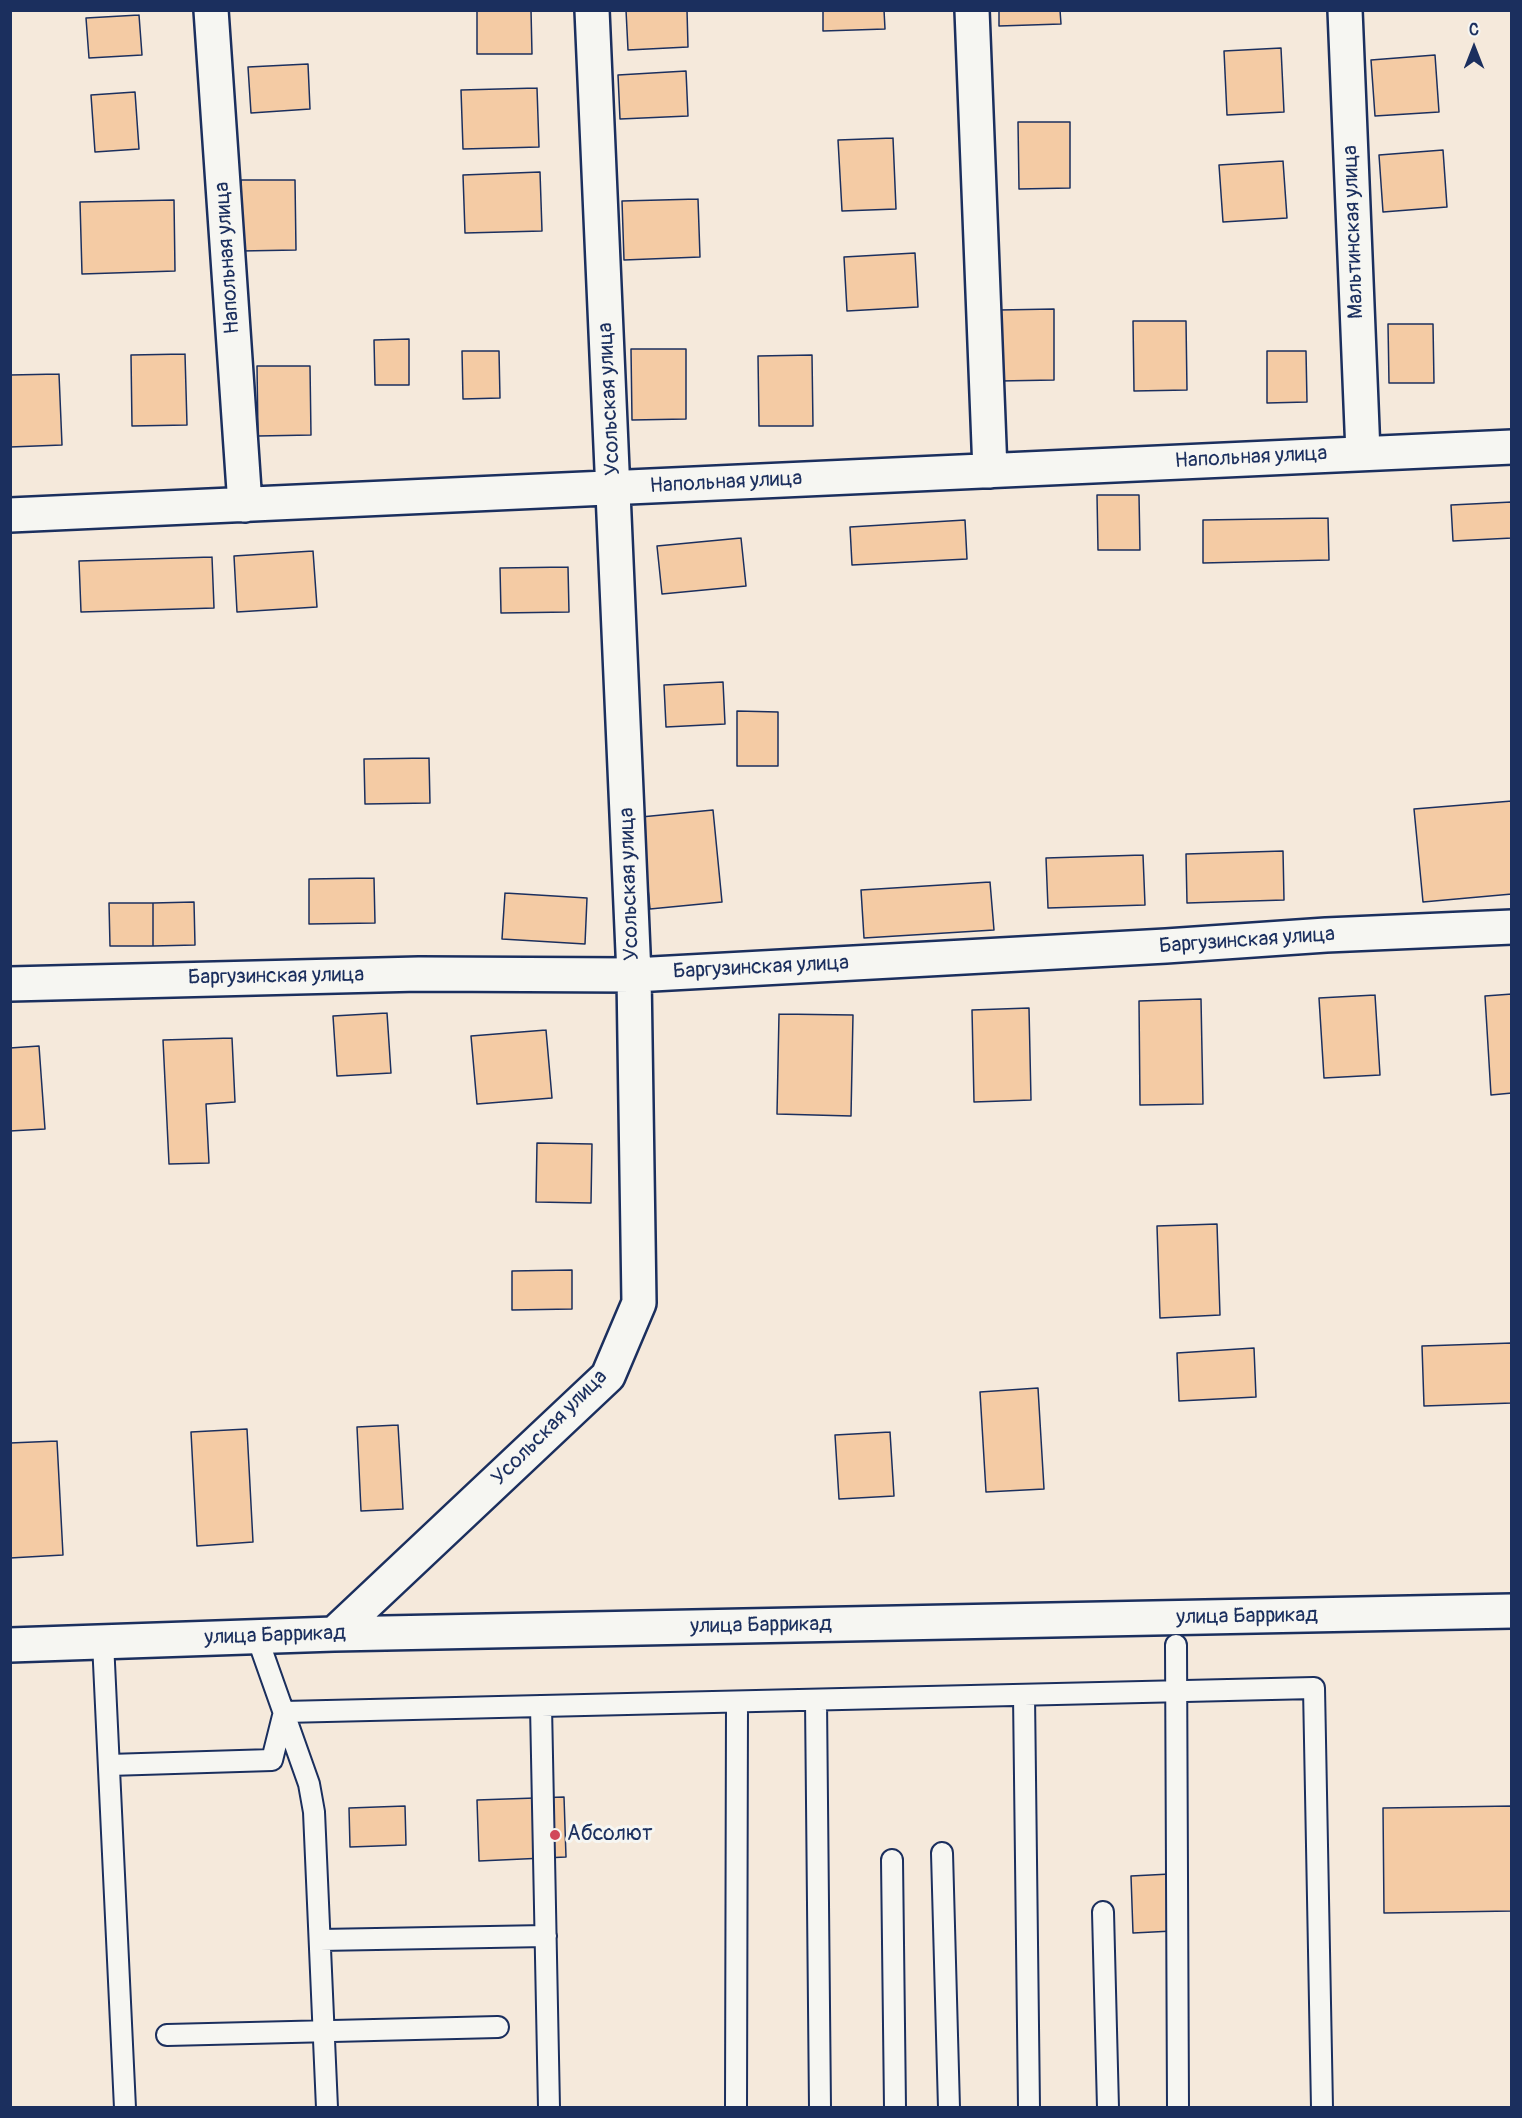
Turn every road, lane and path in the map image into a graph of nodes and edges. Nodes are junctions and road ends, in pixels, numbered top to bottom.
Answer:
1 (211, 10) edge
2 (592, 10) edge
3 (972, 10) edge
4 (1345, 10) edge
5 (1512, 447) edge
6 (1363, 453) junction
7 (990, 471) junction
8 (614, 488) junction
9 (245, 505) junction
10 (10, 515) edge
11 (1512, 927) edge
12 (634, 975) junction
13 (10, 984) edge
14 (1512, 1611) edge
15 (334, 1634) junction
16 (257, 1637) junction
17 (103, 1642) junction
18 (10, 1645) edge
19 (1176, 1645) dead end
20 (1176, 1692) junction
21 (1024, 1695) junction
22 (816, 1700) junction
23 (737, 1701) junction
24 (541, 1706) junction
25 (284, 1712) junction
26 (109, 1766) junction
27 (942, 1853) dead end
28 (892, 1860) dead end
29 (1103, 1912) dead end
30 (546, 1936) junction
31 (320, 1940) junction
32 (498, 2027) dead end
33 (324, 2031) junction
34 (167, 2035) dead end
35 (125, 2108) edge
36 (327, 2108) edge
37 (549, 2108) edge
38 (736, 2108) edge
39 (820, 2108) edge
40 (895, 2108) edge
41 (950, 2108) edge
42 (1029, 2108) edge
43 (1108, 2108) edge
44 (1179, 2108) edge
45 (1322, 2108) edge

1 - 9 street, Напольная улица
2 - 8 street, Усольская улица
3 - 7 street
4 - 6 street, Мальтинская улица
5 - 6 street, Напольная улица
6 - 7 street, Напольная улица
7 - 8 street, Напольная улица
8 - 9 street, Напольная улица
8 - 12 street, Усольская улица
9 - 10 street, Напольная улица
11 - 12 street, Баргузинская улица
12 - 13 street, Баргузинская улица
12 - 15 street, Усольская улица
14 - 15 street, улица Баррикад
15 - 16 street, улица Баррикад
16 - 17 street, улица Баррикад
16 - 25 lane
17 - 18 street, улица Баррикад
17 - 26 lane
19 - 20 lane
20 - 21 lane
20 - 44 lane
20 - 45 lane
21 - 22 lane
21 - 42 lane
22 - 23 lane
22 - 39 lane
23 - 24 lane
23 - 38 lane
24 - 25 lane
24 - 30 lane
25 - 26 lane
25 - 31 lane
26 - 35 lane
27 - 41 lane
28 - 40 lane
29 - 43 lane
30 - 31 lane
30 - 37 lane
31 - 33 lane
32 - 33 lane
33 - 34 lane
33 - 36 lane

